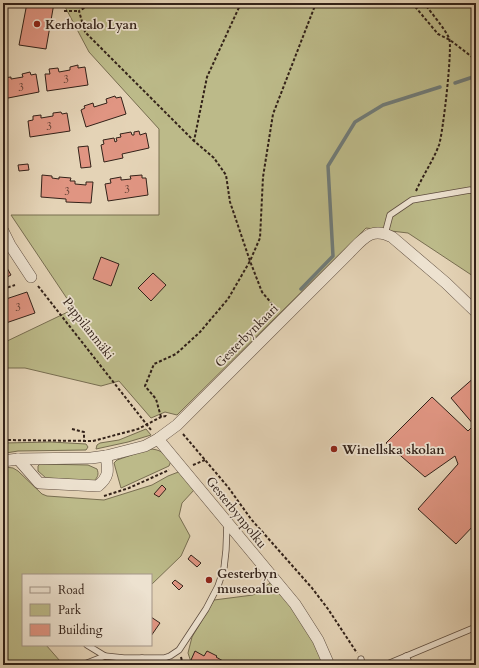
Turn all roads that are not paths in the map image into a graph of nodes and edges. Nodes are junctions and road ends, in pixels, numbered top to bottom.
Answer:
1 (476, 192) edge
2 (3, 231) edge
3 (385, 234) junction
4 (31, 277) road end
5 (476, 312) edge
6 (158, 439) junction
7 (106, 456) junction
8 (18, 459) junction
9 (3, 461) edge
10 (227, 523) junction
11 (476, 627) edge
12 (89, 646) edge
13 (105, 656) junction
14 (406, 656) junction
15 (142, 658) junction
16 (360, 659) road end
17 (82, 665) edge
18 (142, 665) edge
19 (329, 665) edge
20 (362, 665) edge
21 (385, 665) edge
22 (410, 665) edge

1 - 3 lane
2 - 4 street
3 - 5 street
3 - 6 street, Gesterbynkaari
6 - 7 street, Gesterbynkaari
6 - 10 street, Gesterbynpolku
7 - 8 street, Gesterbynkaari
7 - 8 street
8 - 9 street, Gesterbynkaari
10 - 15 lane
10 - 19 street, Gesterbynpolku
11 - 14 lane
12 - 13 lane
13 - 15 lane
13 - 17 lane
14 - 21 lane
14 - 22 lane
15 - 18 lane
16 - 20 lane

